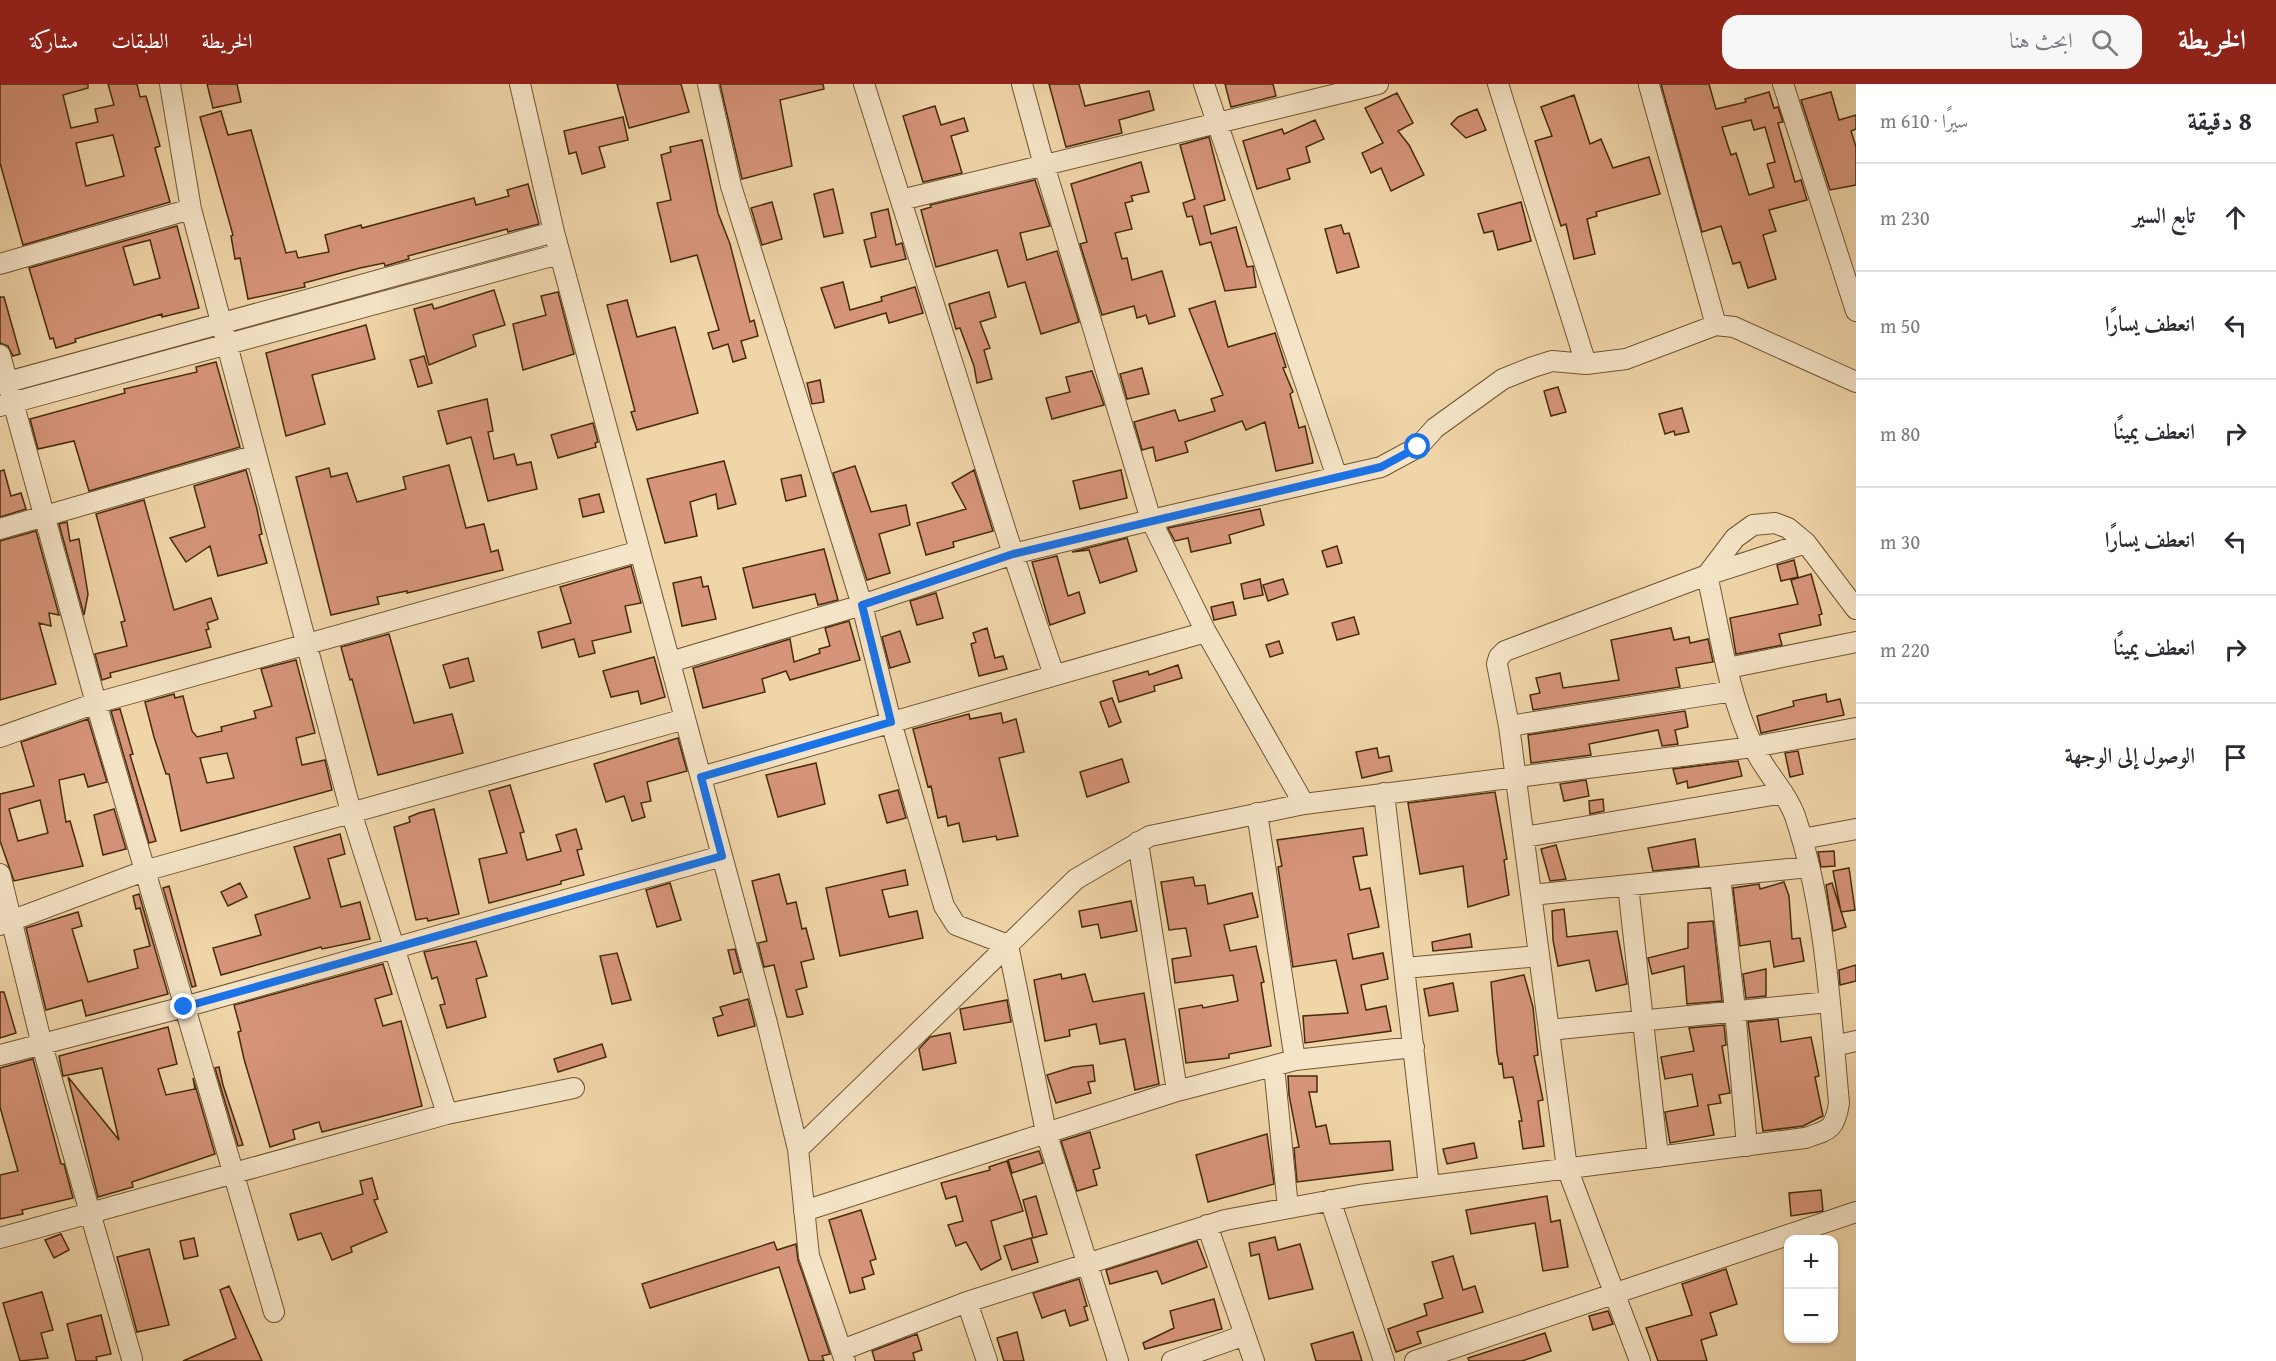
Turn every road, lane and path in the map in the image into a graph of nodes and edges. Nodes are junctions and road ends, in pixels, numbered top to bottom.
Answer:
1 (170, 84) edge
2 (520, 84) edge
3 (708, 84) edge
4 (864, 84) edge
5 (1022, 84) edge
6 (1204, 84) edge
7 (1378, 84) edge
8 (1498, 84) edge
9 (1649, 84) edge
10 (1783, 84) edge
11 (1353, 87) edge
12 (1217, 123) junction
13 (1044, 165) junction
14 (900, 200) junction
15 (191, 209) junction
16 (554, 232) junction
17 (560, 254) junction
18 (0, 264) edge
19 (1856, 311) edge
20 (220, 321) junction
21 (1716, 325) junction
22 (226, 343) junction
23 (0, 355) edge
24 (1586, 364) junction
25 (1856, 382) edge
26 (4, 383) edge
27 (7, 404) edge
28 (256, 455) junction
29 (1337, 477) junction
30 (45, 515) junction
31 (1151, 520) junction
32 (0, 529) edge
33 (1806, 543) junction
34 (640, 551) junction
35 (1013, 554) junction
36 (1707, 575) junction
37 (862, 605) junction
38 (1856, 609) edge
39 (1206, 632) junction
40 (1856, 642) edge
41 (306, 643) junction
42 (670, 662) junction
43 (1728, 668) junction
44 (1054, 675) junction
45 (1733, 691) junction
46 (96, 703) junction
47 (685, 719) junction
48 (891, 722) junction
49 (1509, 726) junction
50 (1856, 728) edge
51 (0, 737) edge
52 (1753, 747) junction
53 (1517, 776) junction
54 (701, 777) junction
55 (1384, 793) junction
56 (1783, 793) junction
57 (1304, 804) junction
58 (351, 812) junction
59 (1257, 813) junction
60 (1856, 829) edge
61 (1525, 837) junction
62 (1802, 839) junction
63 (1138, 842) junction
64 (722, 856) junction
65 (1809, 867) junction
66 (144, 871) junction
67 (0, 874) edge
68 (1720, 876) junction
69 (1628, 885) junction
70 (1531, 895) junction
71 (6, 924) edge
72 (1008, 945) junction
73 (393, 946) junction
74 (1539, 956) junction
75 (1405, 969) junction
76 (1829, 1002) junction
77 (184, 1007) junction
78 (1736, 1010) junction
79 (1643, 1021) junction
80 (1549, 1030) junction
81 (1856, 1041) edge
82 (42, 1045) junction
83 (1834, 1046) junction
84 (1414, 1047) junction
85 (0, 1055) edge
86 (1295, 1060) junction
87 (1274, 1066) junction
88 (574, 1088) dead end
89 (1177, 1091) junction
90 (447, 1114) junction
91 (1046, 1132) junction
92 (1747, 1146) junction
93 (798, 1149) junction
94 (1658, 1157) junction
95 (1567, 1168) junction
96 (233, 1173) junction
97 (1430, 1186) junction
98 (1330, 1200) junction
99 (1288, 1208) junction
100 (804, 1211) junction
101 (1856, 1212) edge
102 (91, 1214) junction
103 (1207, 1225) junction
104 (0, 1238) edge
105 (1086, 1264) junction
106 (1614, 1295) junction
107 (968, 1302) junction
108 (274, 1312) dead end
109 (1245, 1335) junction
110 (844, 1356) edge
111 (132, 1359) dead end
112 (987, 1361) edge
113 (1118, 1361) edge
114 (1172, 1361) edge
115 (1254, 1361) edge
116 (1384, 1361) edge
117 (1415, 1361) edge
118 (1640, 1361) edge

1 - 15 street
2 - 16 street
3 - 37 street
4 - 14 street
5 - 13 street
6 - 12 street
7 - 11 street
8 - 24 street
9 - 21 street
10 - 19 street
11 - 12 street
12 - 13 street
12 - 29 street
13 - 14 street
13 - 31 street
14 - 35 street
15 - 18 street
15 - 20 street
16 - 17 street
16 - 20 street
17 - 22 street
17 - 34 street
20 - 22 street
20 - 26 street
21 - 24 street
21 - 25 street
22 - 27 street
22 - 28 street
23 - 26 street
24 - 29 street
26 - 27 street
27 - 30 street
28 - 30 street
28 - 41 street
29 - 31 street
30 - 32 street
30 - 46 street
31 - 35 street
31 - 39 street
33 - 36 street
33 - 36 street
33 - 38 street
34 - 41 street
34 - 42 street
35 - 37 street
35 - 44 street
36 - 43 street
36 - 49 street
37 - 42 street
37 - 48 street
39 - 44 street
39 - 57 street
40 - 43 street
41 - 46 street
41 - 58 street
42 - 47 street
43 - 45 street
44 - 48 street
45 - 49 street
45 - 52 street
46 - 51 street
46 - 66 street
47 - 54 street
47 - 58 street
48 - 54 street
48 - 72 street
49 - 53 street
50 - 52 street
52 - 53 street
52 - 56 street
53 - 55 street
53 - 61 street
54 - 64 street
55 - 57 street
55 - 75 street
56 - 61 street
56 - 62 street
57 - 59 street
58 - 66 street
58 - 73 street
59 - 63 street
59 - 86 street
60 - 62 street
61 - 70 street
62 - 65 street
63 - 72 street
63 - 89 street
64 - 73 street
64 - 93 street
65 - 68 street
65 - 76 street
66 - 71 street
66 - 77 street
67 - 71 street
68 - 69 street
68 - 78 street
69 - 70 street
69 - 79 street
70 - 74 street
71 - 82 street
72 - 91 street
72 - 93 street
73 - 77 street
73 - 90 street
74 - 75 street
74 - 80 street
75 - 84 street
76 - 78 street
76 - 83 street
77 - 82 street
77 - 96 street
78 - 79 street
78 - 92 street
79 - 80 street
79 - 94 street
80 - 95 street
81 - 83 street
82 - 85 street
82 - 102 street
83 - 92 street
84 - 86 street
84 - 97 street
86 - 87 street
87 - 89 street
87 - 99 street
88 - 90 street
89 - 91 street
90 - 96 street
91 - 100 street
91 - 105 street
92 - 94 street
93 - 100 street
94 - 95 street
95 - 97 street
95 - 106 street
96 - 102 street
96 - 108 street
97 - 98 street
98 - 99 street
98 - 116 street
99 - 103 street
100 - 110 street
101 - 106 street
102 - 104 street
102 - 111 street
103 - 105 street
103 - 109 street
105 - 107 street
105 - 113 street
106 - 117 street
106 - 118 street
107 - 110 street
107 - 112 street
109 - 114 street
109 - 115 street

